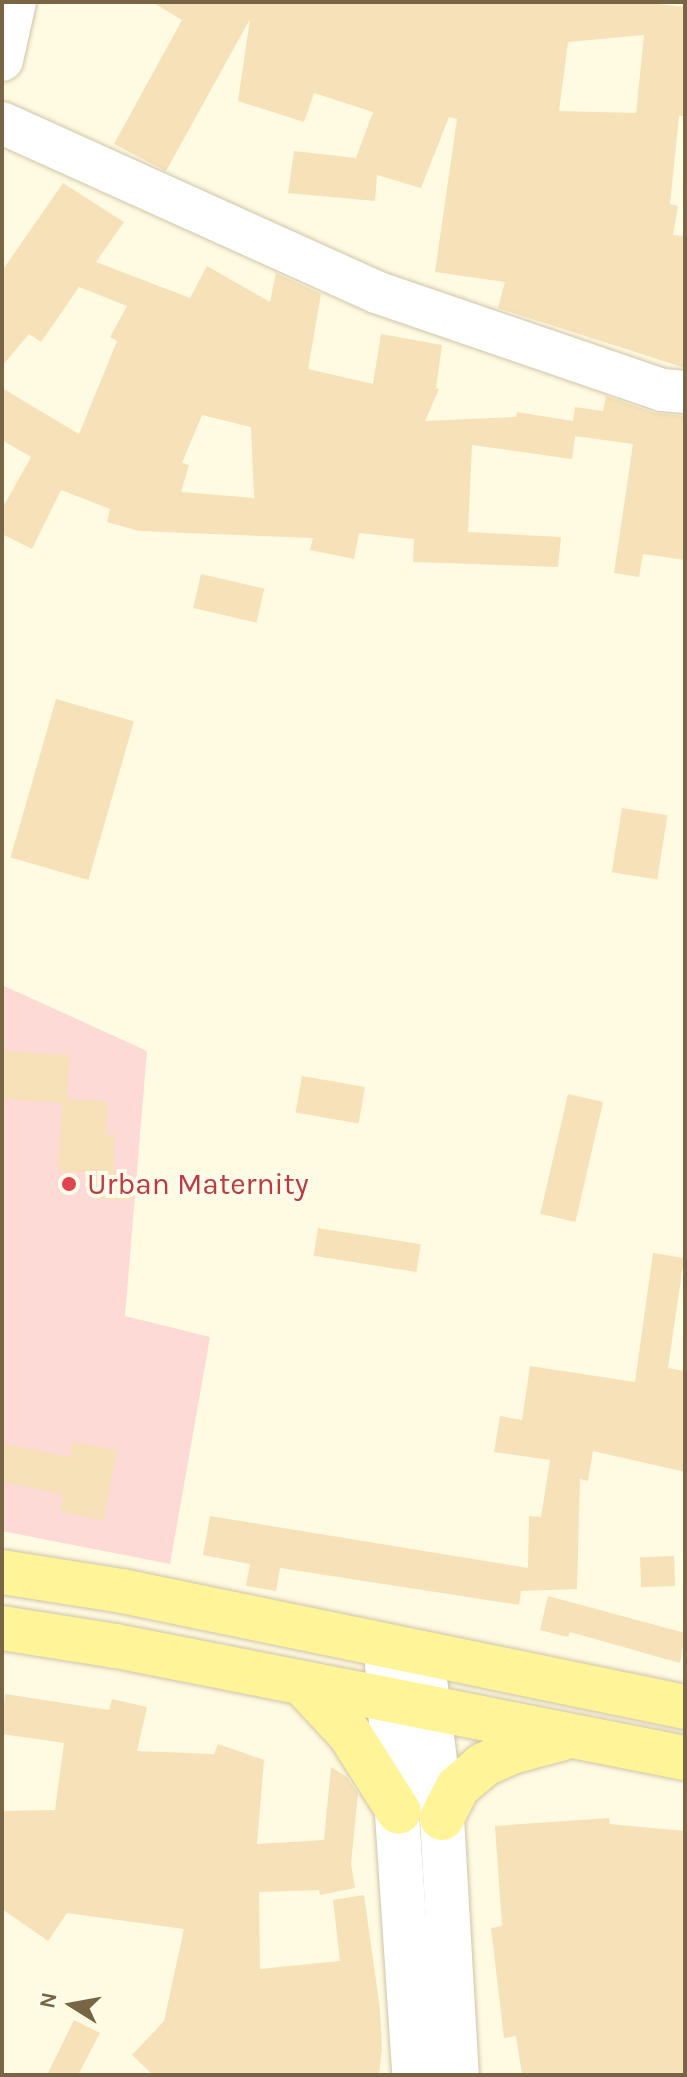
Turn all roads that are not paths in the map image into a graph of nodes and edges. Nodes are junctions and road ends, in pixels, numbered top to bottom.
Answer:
1 (15, 2) edge
2 (2, 60) edge
3 (2, 123) edge
4 (685, 392) edge
5 (2, 1572) edge
6 (2, 1628) edge
7 (404, 1652) junction
8 (303, 1684) junction
9 (410, 1706) junction
10 (685, 1707) edge
11 (570, 1737) junction
12 (685, 1758) edge
13 (399, 1812) junction
14 (442, 1818) junction
15 (414, 2075) edge
16 (457, 2075) edge

1 - 2 street
3 - 4 street
5 - 7 main road
6 - 8 main road
7 - 9 street
7 - 10 main road
8 - 9 main road
8 - 13 main road
9 - 11 main road
9 - 13 street
9 - 14 street
11 - 12 main road
11 - 14 main road
13 - 15 street
14 - 16 street

